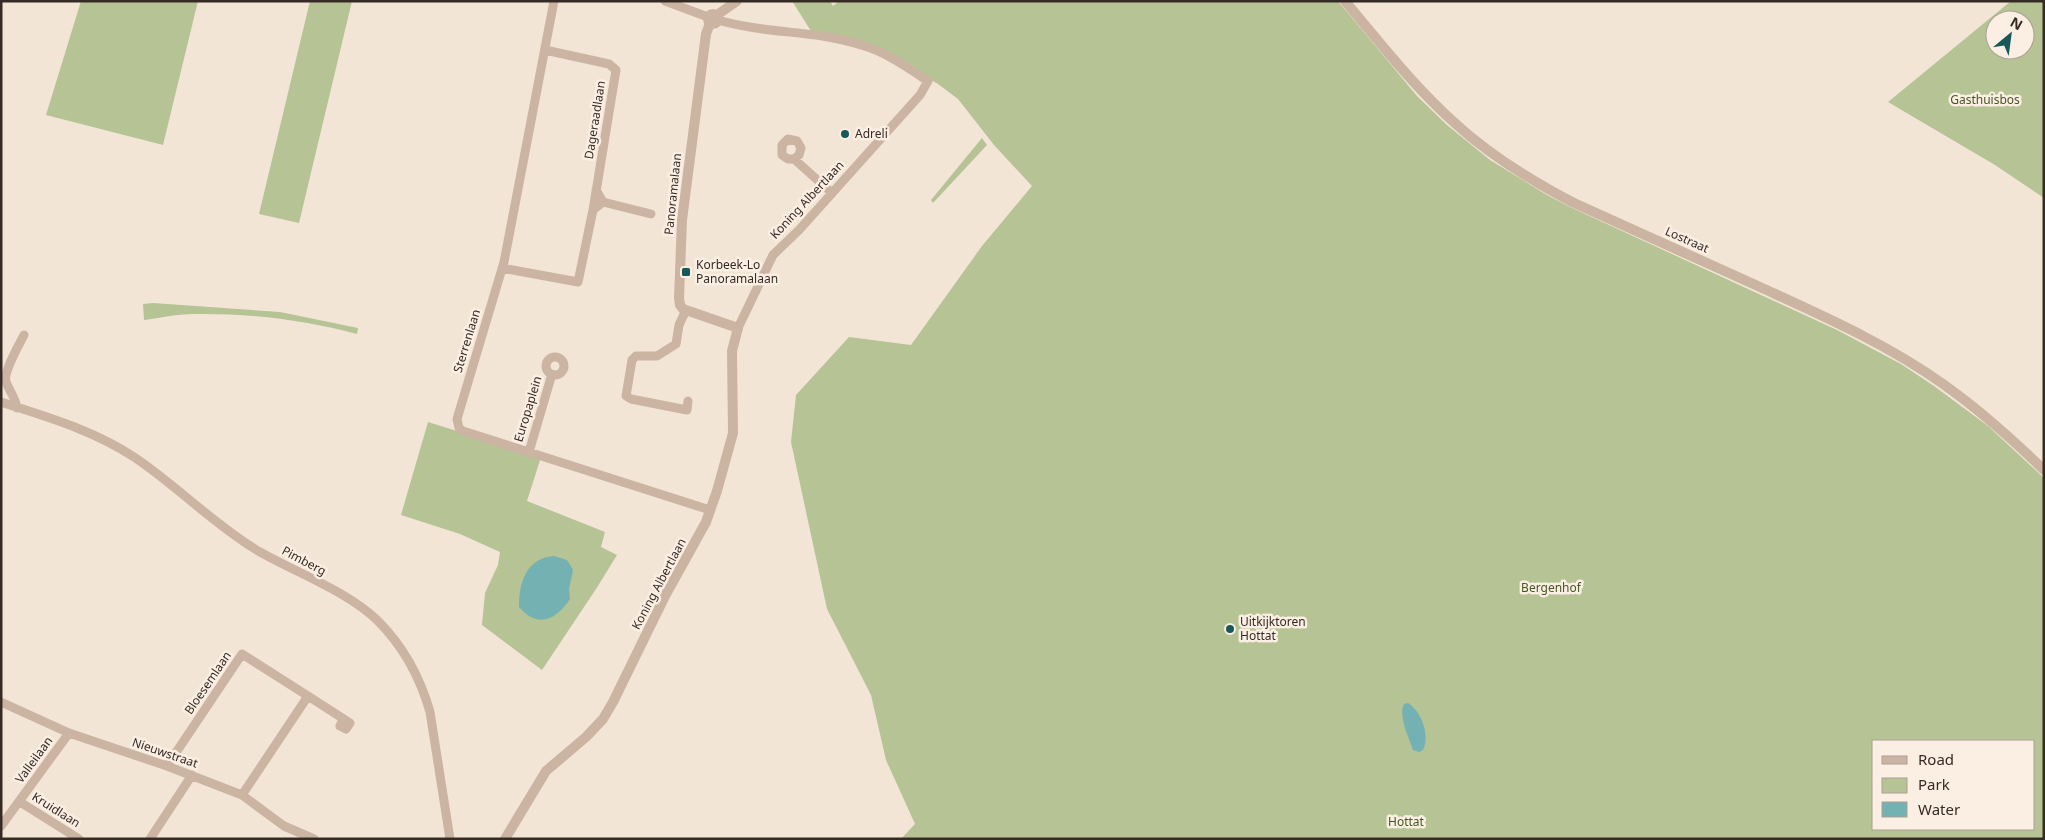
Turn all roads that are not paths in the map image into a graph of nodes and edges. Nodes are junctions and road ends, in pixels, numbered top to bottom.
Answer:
1 (554, 1) edge
2 (665, 1) edge
3 (737, 1) edge
4 (1345, 1) edge
5 (714, 19) junction
6 (545, 50) junction
7 (794, 159) dead end
8 (596, 190) junction
9 (832, 192) junction
10 (603, 202) junction
11 (593, 210) junction
12 (651, 214) dead end
13 (502, 268) junction
14 (686, 310) junction
15 (738, 328) junction
16 (24, 335) dead end
17 (552, 374) dead end
18 (1, 402) edge
19 (688, 402) dead end
20 (17, 408) junction
21 (528, 452) junction
22 (2044, 470) edge
23 (710, 510) junction
24 (308, 696) junction
25 (1, 702) edge
26 (343, 719) dead end
27 (69, 733) junction
28 (167, 766) junction
29 (192, 775) junction
30 (242, 795) junction
31 (20, 802) junction
32 (1, 826) edge
33 (79, 839) edge
34 (150, 839) edge
35 (314, 839) edge
36 (450, 839) edge
37 (505, 839) edge

1 - 6 street, Sterrenlaan
2 - 5 street
3 - 5 street
4 - 22 street, Lostraat
5 - 9 street, Koning Albertlaan
5 - 14 street, Panoramalaan
6 - 8 street, Dageraadlaan
6 - 13 street, Sterrenlaan
7 - 9 street
8 - 10 street
8 - 11 street, Dageraadlaan
9 - 15 street, Koning Albertlaan
10 - 11 street
10 - 12 street
11 - 13 street, Dageraadlaan
13 - 21 street, Sterrenlaan
14 - 15 street
14 - 19 street
15 - 23 street, Koning Albertlaan
16 - 20 street
17 - 21 street, Europaplein
18 - 20 street, Pimberg
20 - 36 street, Pimberg
21 - 23 street, Sterrenlaan
23 - 37 street, Koning Albertlaan
24 - 26 street, Bloesemlaan
24 - 28 street, Bloesemlaan
24 - 30 street
25 - 27 street, Nieuwstraat
27 - 28 street, Nieuwstraat
27 - 31 street, Valleilaan
28 - 29 street, Nieuwstraat
29 - 30 street, Nieuwstraat
29 - 34 street
30 - 35 street, Nieuwstraat
31 - 32 street, Valleilaan
31 - 33 street, Kruidlaan

